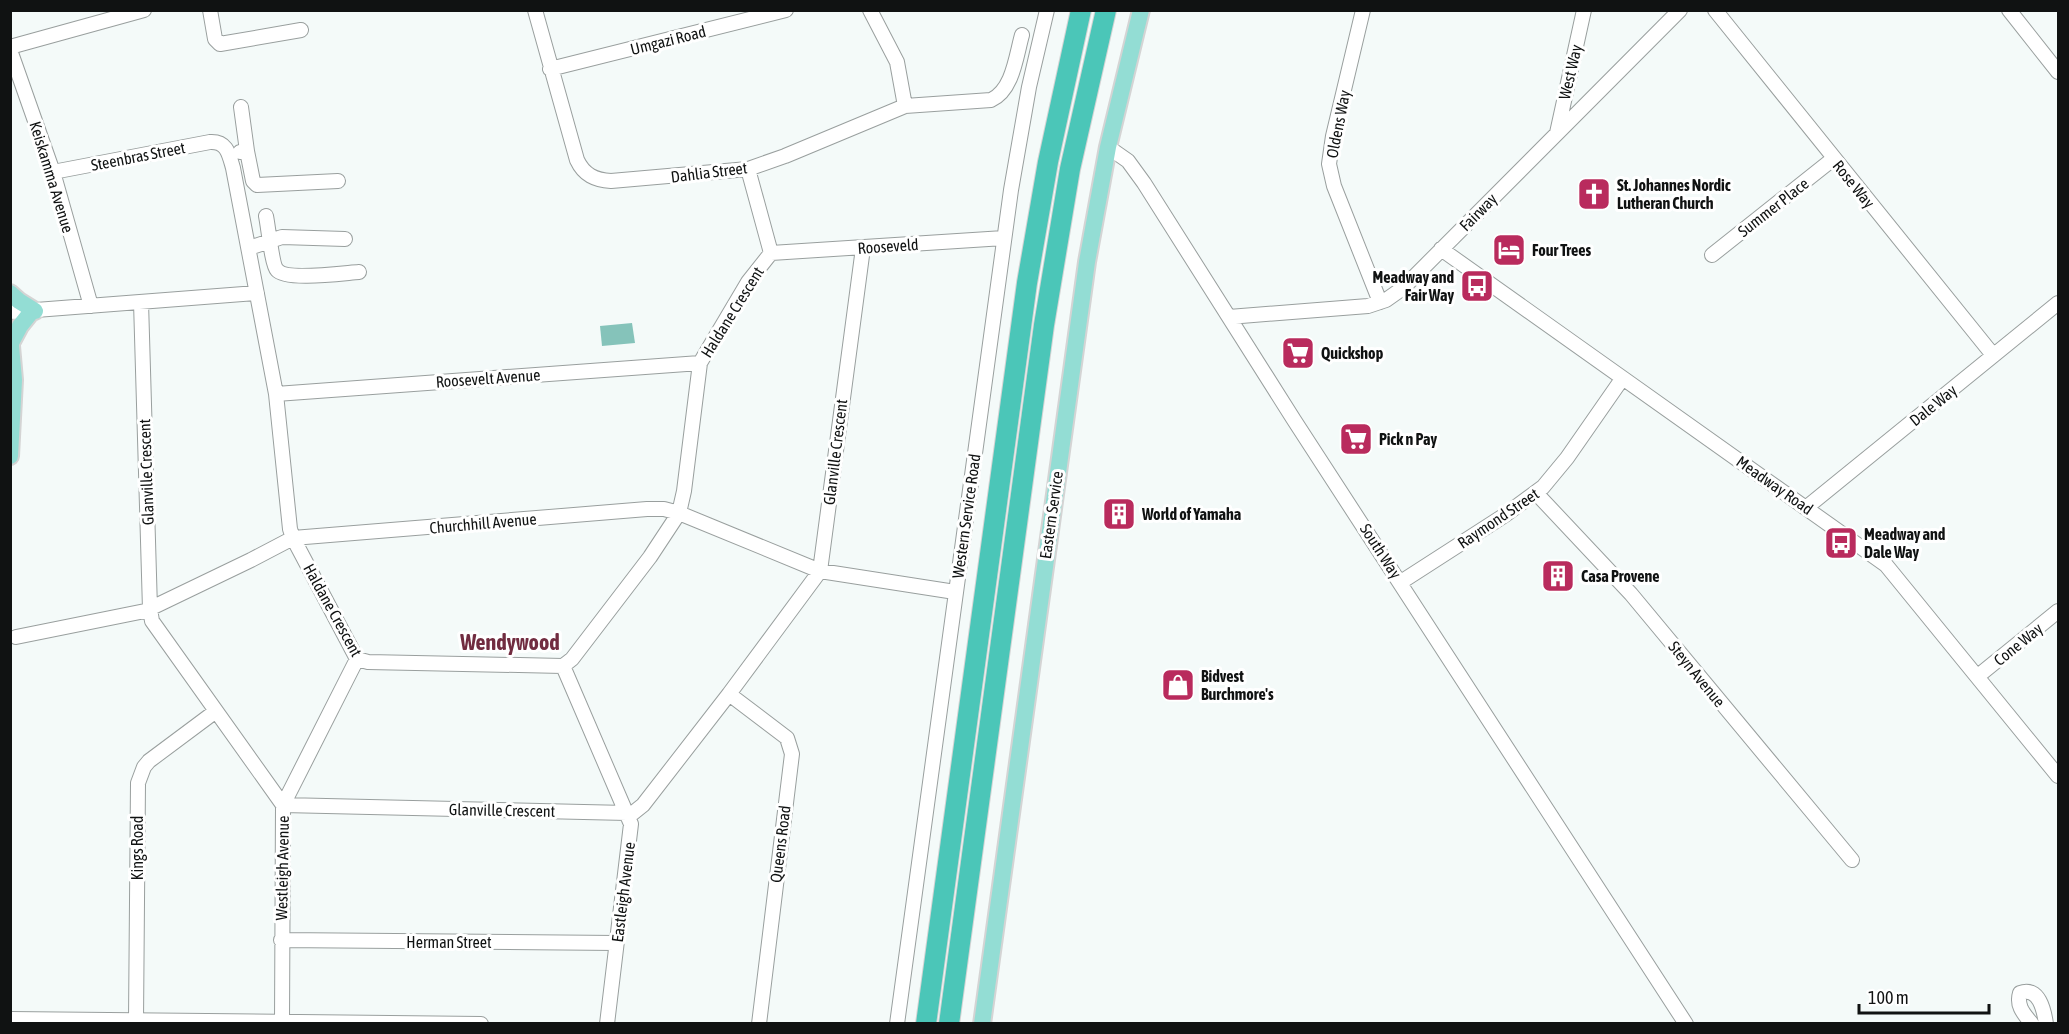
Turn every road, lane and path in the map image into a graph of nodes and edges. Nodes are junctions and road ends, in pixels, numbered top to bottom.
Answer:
1 (144, 10) edge
2 (210, 10) edge
3 (535, 10) edge
4 (786, 10) edge
5 (870, 10) edge
6 (1081, 10) edge
7 (1106, 10) edge
8 (1141, 10) edge
9 (1363, 10) edge
10 (1584, 10) edge
11 (1680, 10) edge
12 (1715, 10) edge
13 (2009, 10) edge
14 (1042, 12) edge
15 (301, 30) dead end
16 (1022, 35) dead end
17 (10, 48) edge
18 (550, 69) junction
19 (2058, 72) edge
20 (241, 106) dead end
21 (905, 106) junction
22 (1557, 133) junction
23 (1108, 147) junction
24 (226, 149) junction
25 (247, 151) junction
26 (1833, 159) junction
27 (748, 169) junction
28 (53, 172) junction
29 (339, 181) dead end
30 (266, 216) dead end
31 (1004, 238) junction
32 (345, 239) dead end
33 (270, 240) junction
34 (249, 248) junction
35 (863, 248) junction
36 (1441, 249) junction
37 (771, 253) junction
38 (1712, 255) dead end
39 (359, 272) dead end
40 (258, 292) junction
41 (10, 293) edge
42 (141, 302) junction
43 (1380, 302) junction
44 (2058, 303) edge
45 (90, 306) junction
46 (33, 311) junction
47 (10, 312) edge
48 (1229, 317) junction
49 (11, 338) edge
50 (1994, 355) junction
51 (700, 363) junction
52 (1622, 379) junction
53 (276, 394) junction
54 (10, 456) edge
55 (1536, 493) junction
56 (1807, 507) junction
57 (679, 513) junction
58 (292, 538) junction
59 (820, 571) junction
60 (1401, 582) junction
61 (955, 592) junction
62 (150, 609) junction
63 (2058, 611) edge
64 (16, 637) dead end
65 (357, 659) junction
66 (563, 666) junction
67 (1978, 676) junction
68 (729, 694) junction
69 (216, 711) junction
70 (2058, 776) edge
71 (283, 805) junction
72 (627, 813) junction
73 (1852, 860) dead end
74 (281, 940) junction
75 (616, 943) junction
76 (1646, 963) junction
77 (10, 1019) edge
78 (136, 1020) junction
79 (177, 1022) edge
80 (282, 1022) junction
81 (362, 1023) edge
82 (481, 1023) edge
83 (607, 1023) edge
84 (759, 1023) edge
85 (897, 1023) edge
86 (926, 1023) edge
87 (950, 1023) edge
88 (982, 1023) edge
89 (1676, 1023) edge
90 (1686, 1023) edge
91 (2032, 1023) edge
92 (2046, 1023) edge

1 - 17 street
2 - 15 street
3 - 18 street, Dahlia Street
4 - 18 street, Umgazi Road
5 - 21 street
6 - 86 highway
7 - 87 highway
8 - 23 main road, Eastern Service
9 - 43 street, Oldens Way
10 - 22 street, West Way
11 - 22 street, Fairway
12 - 26 street, Rose Way
13 - 19 street
14 - 31 street, Western Service Road
16 - 21 street, Dahlia Street
17 - 28 street, Keiskamma Avenue
18 - 27 street, Dahlia Street
20 - 25 street
21 - 27 street, Dahlia Street
22 - 36 street, Fairway
23 - 48 street, South Way
23 - 88 main road, Eastern Service
24 - 25 street, Steenbras Street
24 - 28 street, Steenbras Street
24 - 34 street, Haldane Crescent
25 - 29 street
26 - 38 street, Summer Place
26 - 50 street, Rose Way
27 - 37 street
28 - 45 street, Keiskamma Avenue
30 - 33 street
31 - 35 street, Rooseveld
31 - 61 street, Western Service Road
32 - 33 street
33 - 34 street
33 - 39 street
34 - 40 street, Haldane Crescent
35 - 37 street, Rooseveld
35 - 59 street, Glanville Crescent
36 - 43 street, Fairway
36 - 52 street, Meadway Road
37 - 51 street, Haldane Crescent
40 - 42 street
40 - 53 street, Haldane Crescent
41 - 46 main road
42 - 45 street
42 - 62 street, Glanville Crescent
43 - 48 street, Fairway
44 - 50 street, Dale Way
45 - 46 street
46 - 47 street
46 - 49 main road
48 - 60 street, South Way
49 - 54 main road
50 - 56 street, Dale Way
51 - 53 street, Roosevelt Avenue
51 - 57 street, Haldane Crescent
52 - 55 street, Raymond Street
52 - 56 street, Meadway Road
53 - 58 street, Haldane Crescent
55 - 60 street, Raymond Street
55 - 73 street, Steyn Avenue
56 - 67 street, Meadway Road
57 - 58 street, Churchhill Avenue
57 - 59 street, Churchhill Avenue
57 - 66 street, Haldane Crescent
58 - 62 street, Churchhill Avenue
58 - 65 street, Haldane Crescent
59 - 61 street, Churchhill Avenue
59 - 68 street, Glanville Crescent
60 - 76 street, South Way
61 - 85 street, Western Service Road
62 - 64 street, Churchhill Avenue
62 - 69 street, Glanville Crescent
63 - 67 street, Cone Way
65 - 66 street, Haldane Crescent
65 - 71 street, Westleigh Avenue
66 - 72 street, Eastleigh Avenue
67 - 70 street, Meadway Road
68 - 72 street, Glanville Crescent
68 - 84 street, Queens Road
69 - 71 street, Glanville Crescent
69 - 78 street, Kings Road
71 - 72 street, Glanville Crescent
71 - 74 street, Westleigh Avenue
72 - 75 street, Eastleigh Avenue
74 - 75 street, Herman Street
74 - 80 street, Westleigh Avenue
75 - 83 street, Eastleigh Avenue
76 - 89 street, South Way
76 - 90 street, South Way
77 - 78 street
78 - 79 street
79 - 80 street
80 - 81 street
81 - 82 street
91 - 92 street

